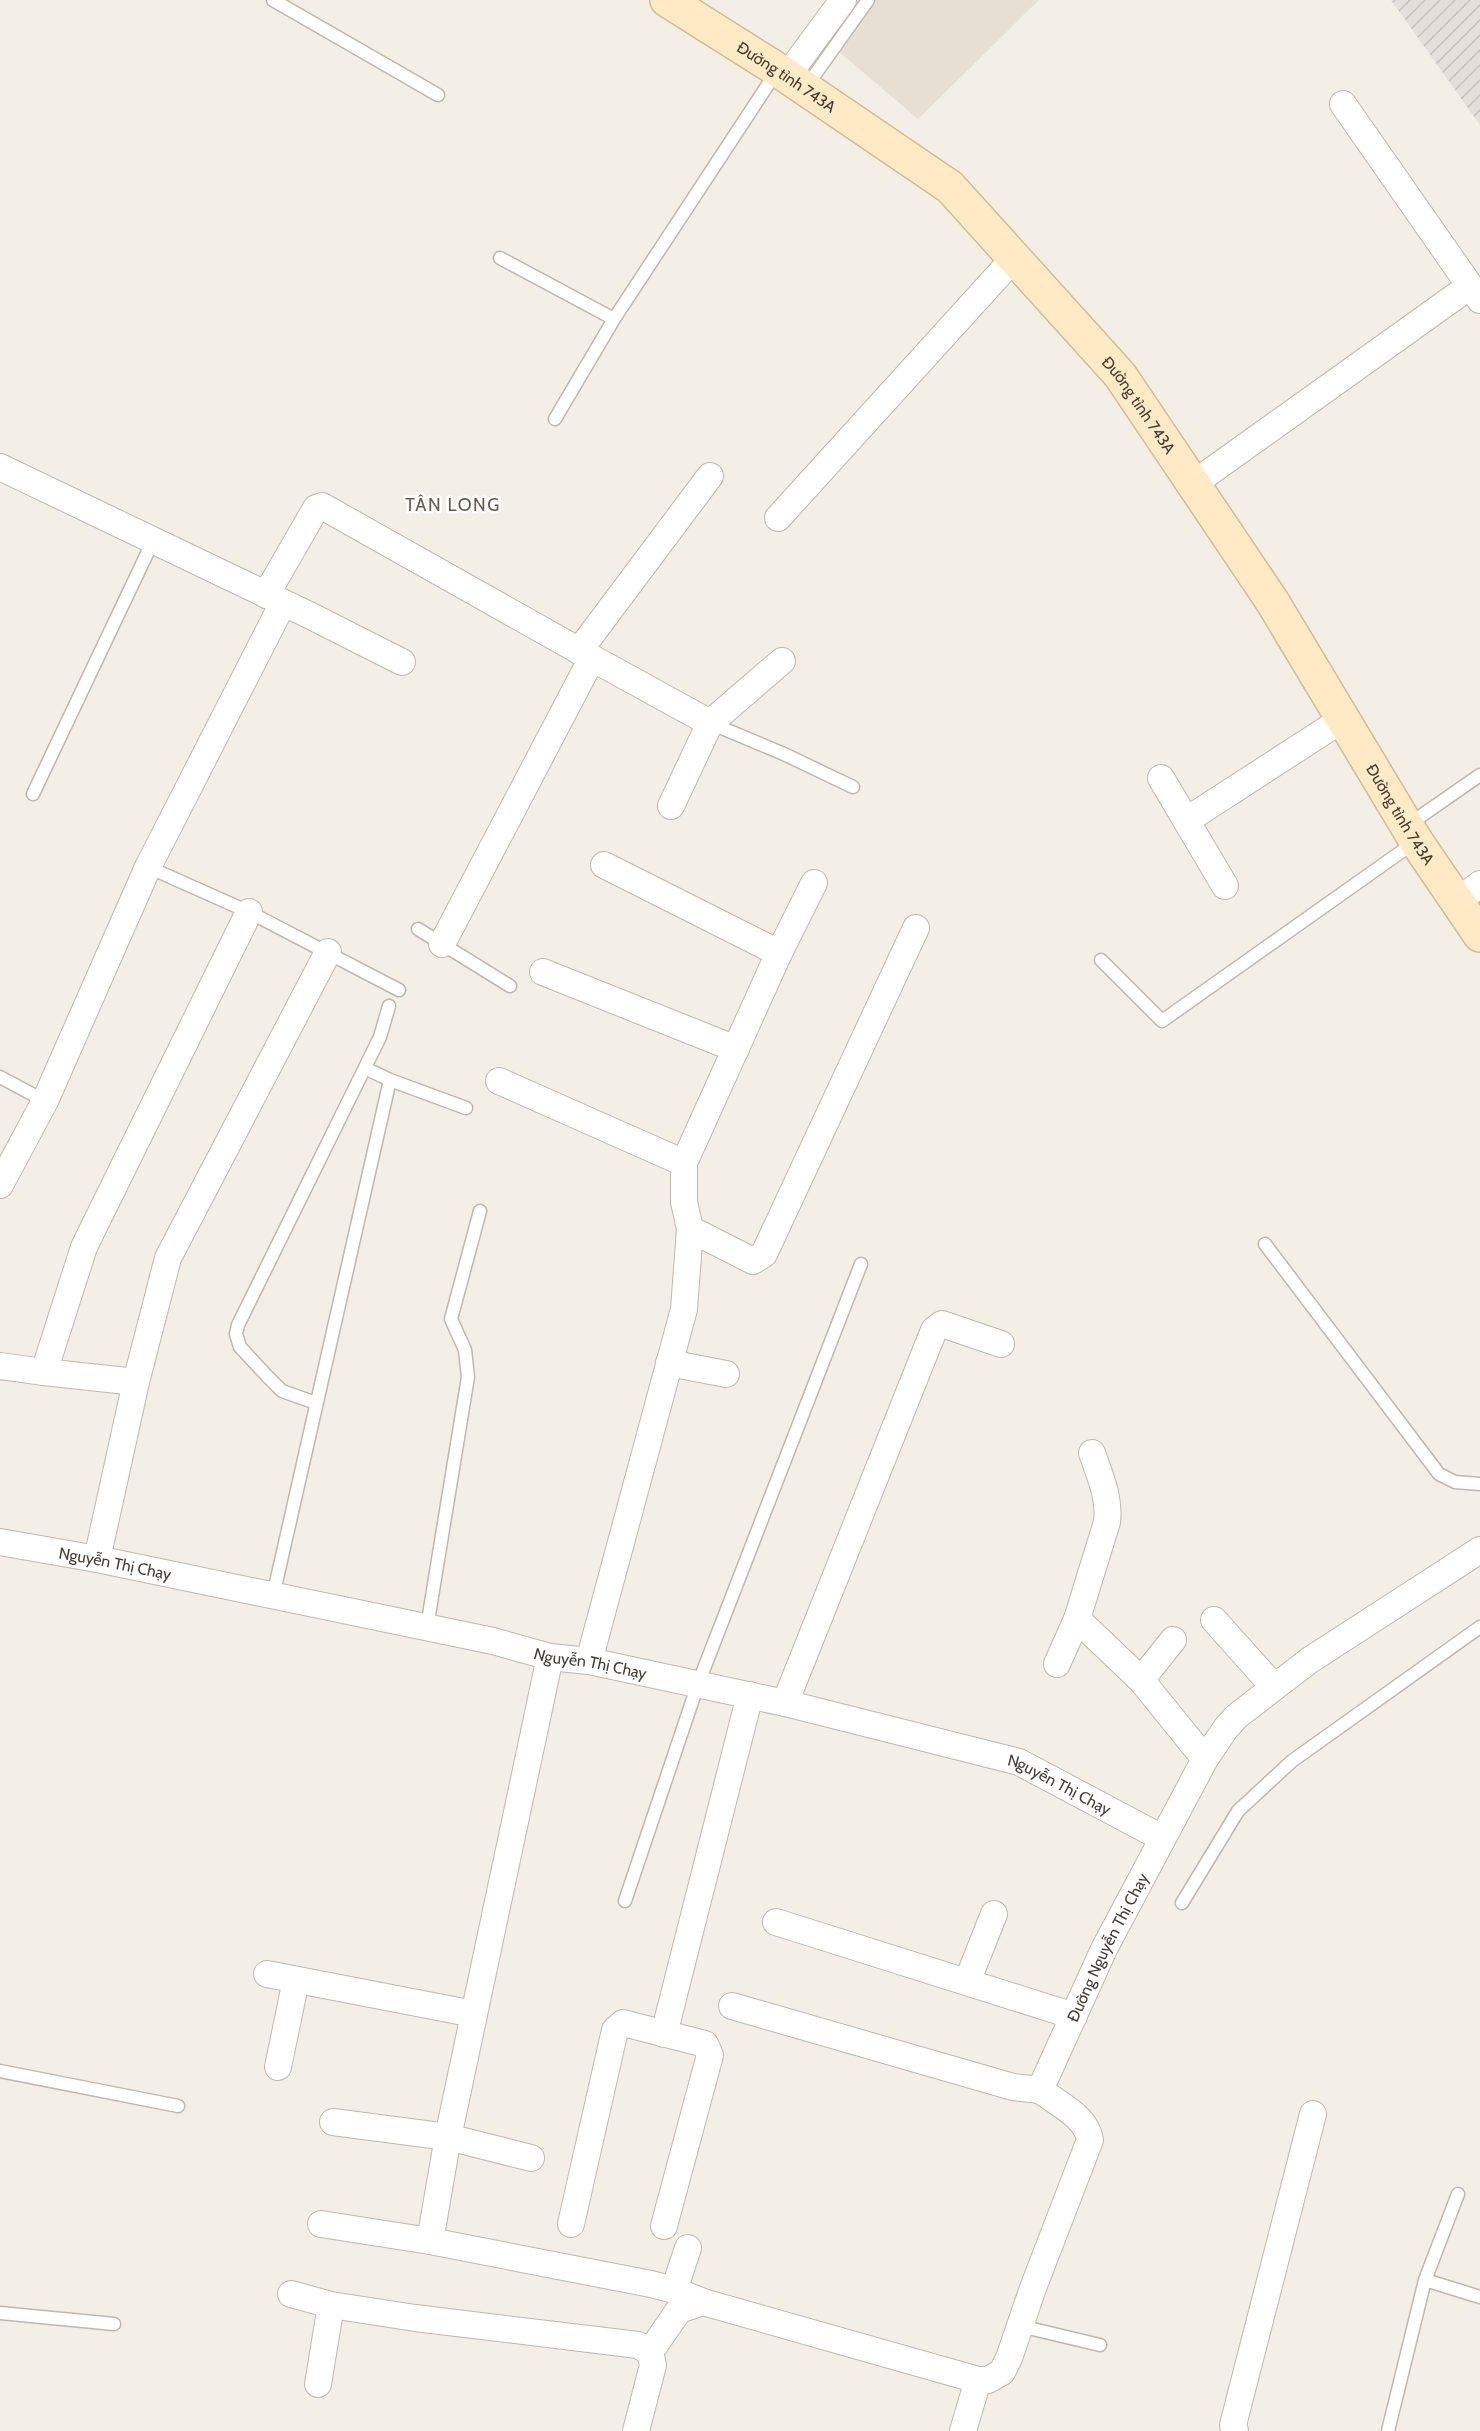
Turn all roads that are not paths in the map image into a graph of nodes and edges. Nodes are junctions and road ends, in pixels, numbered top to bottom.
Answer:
1 (273, 0) edge
2 (667, 0) edge
3 (843, 0) edge
4 (868, 0) edge
5 (790, 78) junction
6 (438, 95) dead end
7 (1343, 104) dead end
8 (1015, 257) junction
9 (500, 258) dead end
10 (1475, 293) edge
11 (614, 319) junction
12 (555, 419) dead end
13 (2, 472) edge
14 (710, 476) dead end
15 (1193, 483) junction
16 (778, 518) dead end
17 (153, 541) junction
18 (274, 599) junction
19 (585, 654) junction
20 (783, 661) dead end
21 (402, 662) dead end
22 (1342, 720) junction
23 (710, 723) junction
24 (1480, 775) edge
25 (1161, 778) dead end
26 (852, 787) dead end
27 (33, 794) dead end
28 (671, 806) dead end
29 (1187, 820) junction
30 (1411, 833) junction
31 (604, 866) dead end
32 (148, 867) junction
33 (814, 883) dead end
34 (1225, 886) dead end
35 (1469, 893) edge
36 (249, 912) junction
37 (916, 928) dead end
38 (418, 929) dead end
39 (1480, 935) edge
40 (442, 944) junction
41 (328, 952) junction
42 (779, 952) junction
43 (1101, 960) dead end
44 (543, 972) dead end
45 (510, 986) dead end
46 (399, 990) dead end
47 (389, 1006) dead end
48 (736, 1049) junction
49 (365, 1068) junction
50 (0, 1077) edge
51 (390, 1080) junction
52 (499, 1081) dead end
53 (45, 1101) junction
54 (466, 1108) dead end
55 (684, 1162) junction
56 (0, 1185) edge
57 (480, 1211) dead end
58 (690, 1229) junction
59 (1264, 1244) dead end
60 (861, 1264) dead end
61 (1001, 1344) dead end
62 (669, 1363) junction
63 (0, 1366) edge
64 (44, 1372) junction
65 (726, 1374) dead end
66 (136, 1382) junction
67 (316, 1403) junction
68 (1092, 1453) dead end
69 (1480, 1484) edge
70 (0, 1542) edge
71 (1480, 1550) edge
72 (97, 1559) junction
73 (273, 1596) junction
74 (1077, 1619) junction
75 (1214, 1620) dead end
76 (427, 1627) junction
77 (1480, 1627) edge
78 (1173, 1640) dead end
79 (550, 1657) junction
80 (590, 1661) junction
81 (1057, 1664) dead end
82 (1142, 1680) junction
83 (698, 1684) junction
84 (1275, 1687) junction
85 (750, 1695) junction
86 (785, 1703) junction
87 (1205, 1759) junction
88 (1162, 1838) junction
89 (625, 1901) dead end
90 (1182, 1903) dead end
91 (994, 1914) dead end
92 (776, 1922) dead end
93 (267, 1974) dead end
94 (296, 1980) junction
95 (967, 1982) junction
96 (732, 2006) dead end
97 (474, 2014) junction
98 (1074, 2016) junction
99 (664, 2034) junction
100 (278, 2067) dead end
101 (0, 2071) edge
102 (1040, 2090) junction
103 (178, 2106) dead end
104 (1313, 2114) dead end
105 (333, 2122) dead end
106 (448, 2137) junction
107 (531, 2158) dead end
108 (1458, 2194) dead end
109 (321, 2224) dead end
110 (571, 2224) dead end
111 (664, 2226) dead end
112 (430, 2241) junction
113 (688, 2248) dead end
114 (1425, 2280) junction
115 (674, 2290) junction
116 (291, 2294) dead end
117 (1480, 2297) edge
118 (703, 2302) junction
119 (331, 2305) junction
120 (0, 2313) edge
121 (114, 2324) dead end
122 (1020, 2326) junction
123 (1100, 2345) dead end
124 (650, 2352) junction
125 (978, 2380) junction
126 (318, 2384) dead end
127 (636, 2431) edge
128 (963, 2431) edge
129 (1235, 2431) edge
130 (1388, 2431) edge

1 - 6 lane
2 - 5 main road, Đường tỉnh 743A
3 - 5 street
4 - 5 lane
5 - 8 main road, Đường tỉnh 743A
5 - 11 lane
7 - 10 street
8 - 15 main road, Đường tỉnh 743A
8 - 16 street
9 - 11 lane
10 - 15 street
11 - 12 lane
13 - 17 street
14 - 19 street
15 - 22 main road, Đường tỉnh 743A
17 - 18 street
17 - 27 lane
18 - 19 street
18 - 21 street
18 - 32 street
19 - 23 street
19 - 40 street
20 - 23 street
22 - 29 street
22 - 30 main road, Đường tỉnh 743A
23 - 26 lane
23 - 28 street
24 - 30 lane
25 - 29 street
29 - 34 street
30 - 35 main road, Đường tỉnh 743A
30 - 43 lane
31 - 42 street
32 - 36 lane
32 - 53 street
33 - 42 street
35 - 39 main road, Đường tỉnh 743A
36 - 41 lane
36 - 64 street
37 - 58 street
38 - 40 lane
40 - 45 lane
41 - 46 lane
41 - 66 street
42 - 48 street
44 - 48 street
47 - 49 lane
48 - 55 street
49 - 51 lane
49 - 67 lane
50 - 53 lane
51 - 54 lane
51 - 67 lane
52 - 55 street
53 - 56 street
55 - 58 street
57 - 76 lane
58 - 62 street
59 - 69 lane
60 - 83 lane
61 - 86 street
62 - 65 street
62 - 80 street
63 - 64 street
64 - 66 street
66 - 72 street
67 - 73 lane
68 - 74 street
70 - 72 street, Nguyễn Thị Chạy
71 - 84 street, Đường Nguyễn Thị Chạy
72 - 73 street, Nguyễn Thị Chạy
73 - 76 street, Nguyễn Thị Chạy
74 - 81 street
74 - 82 street
75 - 84 street
76 - 79 street, Nguyễn Thị Chạy
77 - 90 lane
78 - 82 street
79 - 80 street, Nguyễn Thị Chạy
79 - 97 street
80 - 83 street, Nguyễn Thị Chạy
82 - 87 street
83 - 85 street, Nguyễn Thị Chạy
83 - 89 lane
84 - 87 street, Đường Nguyễn Thị Chạy
85 - 86 street, Nguyễn Thị Chạy
85 - 99 street
86 - 88 street, Nguyễn Thị Chạy
87 - 88 street, Đường Nguyễn Thị Chạy
88 - 98 street, Đường Nguyễn Thị Chạy
91 - 95 street
92 - 95 street
93 - 94 street
94 - 97 street
94 - 100 street
95 - 98 street
96 - 102 street
97 - 106 street
98 - 102 street, Đường Nguyễn Thị Chạy
99 - 110 street
99 - 111 street
101 - 103 lane
102 - 122 street
104 - 129 street
105 - 106 street
106 - 107 street
106 - 112 street
108 - 114 lane
109 - 112 street
112 - 115 street
113 - 115 street
114 - 117 lane
114 - 130 lane
115 - 118 street
116 - 119 street
118 - 124 street
118 - 125 street
119 - 124 street
119 - 126 street
120 - 121 lane
122 - 123 lane
122 - 125 street
124 - 127 street
125 - 128 street

